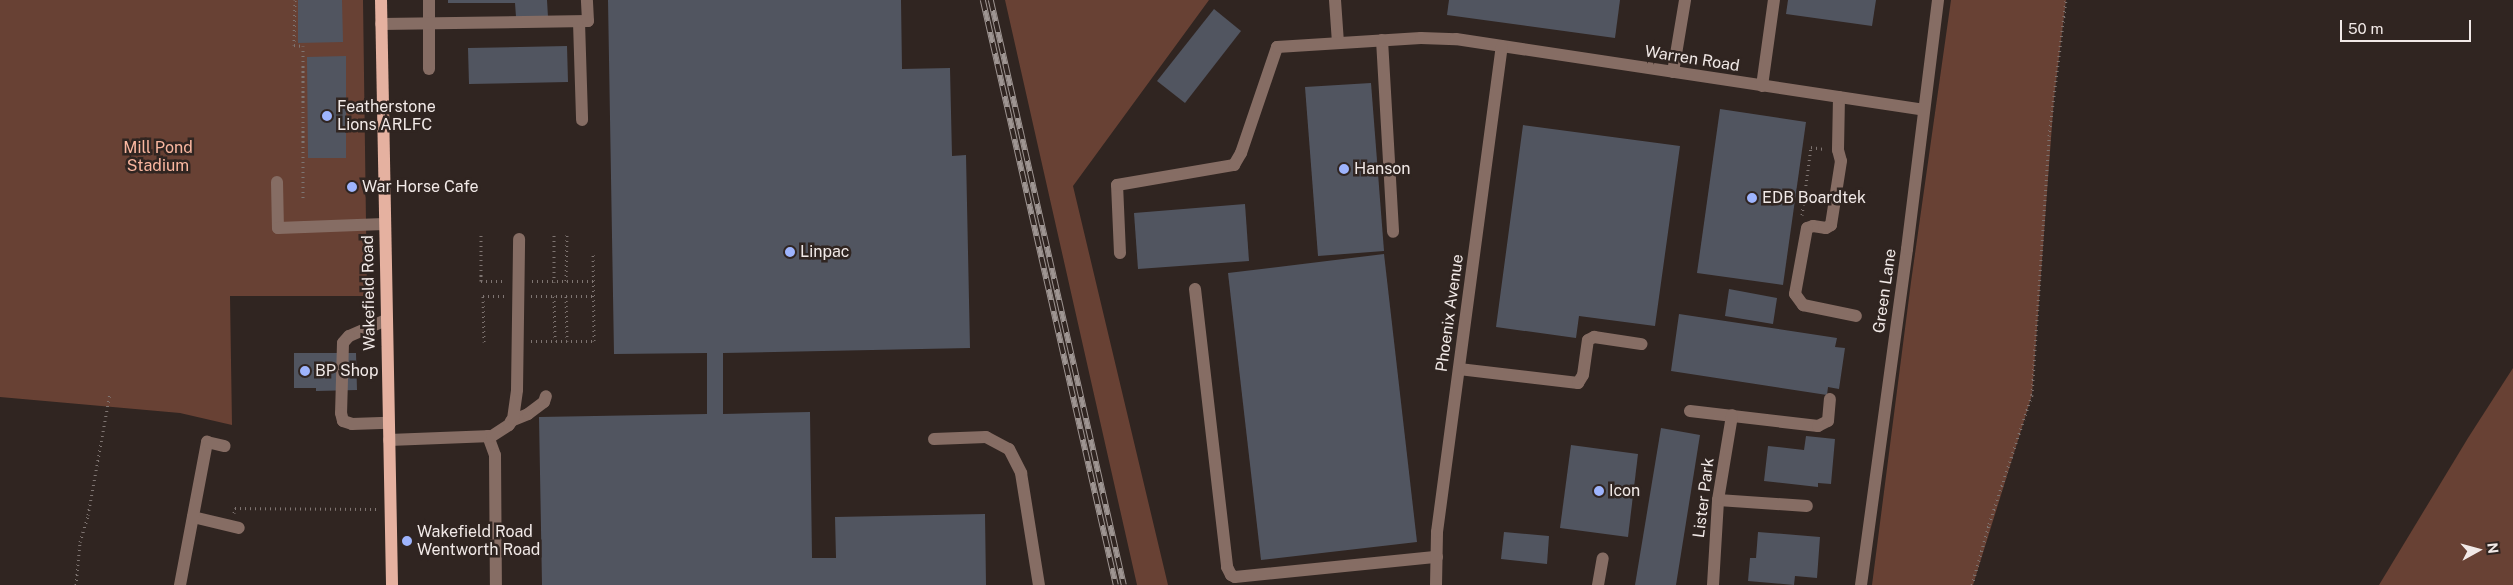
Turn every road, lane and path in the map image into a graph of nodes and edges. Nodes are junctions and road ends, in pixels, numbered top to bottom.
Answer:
1 (295, 0) edge
2 (381, 0) edge
3 (429, 0) edge
4 (587, 0) edge
5 (1335, 0) edge
6 (1685, 0) edge
7 (1774, 0) edge
8 (1938, 0) edge
9 (2066, 0) edge
10 (579, 22) junction
11 (381, 24) junction
12 (429, 24) junction
13 (1382, 40) junction
14 (1338, 43) junction
15 (1502, 46) junction
16 (429, 69) dead end
17 (1673, 72) junction
18 (1762, 86) junction
19 (1840, 97) junction
20 (1923, 110) junction
21 (582, 120) dead end
22 (1838, 150) junction
23 (277, 182) dead end
24 (302, 199) dead end
25 (384, 224) junction
26 (1800, 224) dead end
27 (1393, 232) dead end
28 (554, 234) dead end
29 (567, 234) dead end
30 (519, 239) dead end
31 (593, 252) dead end
32 (1120, 253) dead end
33 (554, 282) dead end
34 (566, 282) dead end
35 (1195, 289) dead end
36 (519, 296) junction
37 (554, 296) junction
38 (566, 296) junction
39 (594, 296) junction
40 (1856, 316) dead end
41 (386, 320) junction
42 (555, 341) junction
43 (567, 341) junction
44 (484, 342) dead end
45 (519, 342) junction
46 (1641, 344) dead end
47 (1459, 369) junction
48 (110, 392) dead end
49 (546, 396) dead end
50 (1830, 399) dead end
51 (1690, 411) dead end
52 (1732, 415) junction
53 (511, 421) junction
54 (388, 423) junction
55 (488, 436) junction
56 (934, 439) dead end
57 (389, 440) junction
58 (226, 446) dead end
59 (1718, 500) junction
60 (1807, 506) dead end
61 (390, 509) junction
62 (193, 517) junction
63 (235, 527) joint
64 (1436, 557) junction
65 (1603, 558) dead end
66 (76, 585) edge
67 (180, 585) edge
68 (392, 585) edge
69 (496, 585) edge
70 (1039, 585) edge
71 (1436, 585) edge
72 (1598, 585) edge
73 (1713, 585) edge
74 (1861, 585) edge
75 (1972, 585) edge

1 - 24 path
2 - 11 main road, Wakefield Road
3 - 12 street
4 - 10 street
5 - 14 street
6 - 17 street
7 - 18 street
8 - 20 street, Green Lane
9 - 75 path
10 - 12 street
10 - 21 street
11 - 12 street
11 - 25 main road, Wakefield Road
12 - 16 street
13 - 14 street, Warren Road
13 - 15 street, Warren Road
13 - 27 street
14 - 32 street, Warren Road
15 - 17 street, Warren Road
15 - 47 street, Phoenix Avenue
17 - 18 street, Warren Road
18 - 19 street, Warren Road
19 - 20 street, Warren Road
19 - 22 street
20 - 74 street, Green Lane
22 - 26 path
22 - 40 street
23 - 25 street
25 - 41 main road, Wakefield Road
28 - 33 path
29 - 34 path
30 - 36 street
31 - 39 path
35 - 64 street
36 - 37 path
36 - 44 path
36 - 45 street
37 - 38 path
37 - 42 path
38 - 39 path
38 - 43 path
39 - 43 path
41 - 54 main road, Wakefield Road
41 - 54 street
42 - 43 path
42 - 45 path
45 - 53 street
46 - 47 street
47 - 64 street, Phoenix Avenue
48 - 66 path
49 - 53 street
50 - 52 street
51 - 52 street
52 - 59 street, Lister Park
53 - 55 street
54 - 57 main road, Wakefield Road
55 - 57 street
55 - 69 street
56 - 70 street
57 - 61 main road, Wakefield Road
58 - 62 street
59 - 60 street
59 - 73 street, Lister Park
61 - 63 path
61 - 68 main road, Wakefield Road
62 - 63 street
62 - 67 street
64 - 71 street, Phoenix Avenue
65 - 72 street

